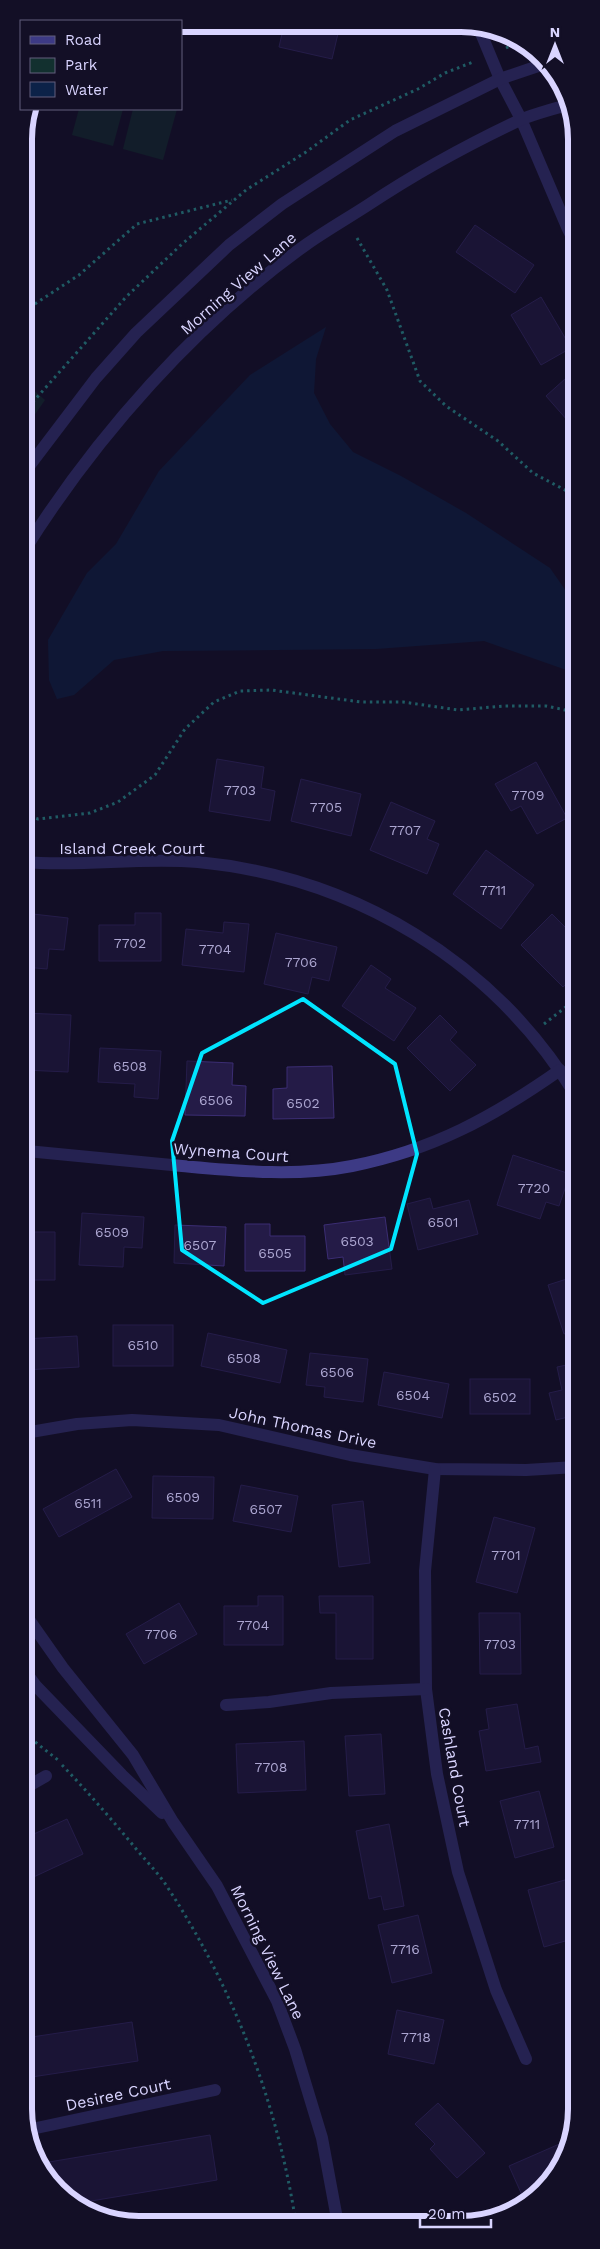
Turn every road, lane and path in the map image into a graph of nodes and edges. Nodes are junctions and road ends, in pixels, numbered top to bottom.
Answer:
1 (482, 35) edge
2 (530, 69) edge
3 (500, 79) junction
4 (562, 106) edge
5 (521, 120) junction
6 (235, 200) dead end
7 (568, 229) edge
8 (356, 238) dead end
9 (33, 305) edge
10 (33, 461) edge
11 (568, 493) edge
12 (33, 537) edge
13 (568, 710) edge
14 (33, 817) edge
15 (33, 863) edge
16 (568, 1006) edge
17 (531, 1033) junction
18 (560, 1070) junction
19 (568, 1082) edge
20 (32, 1152) edge
21 (32, 1432) edge
22 (567, 1468) edge
23 (435, 1469) junction
24 (32, 1624) edge
25 (32, 1681) edge
26 (426, 1689) junction
27 (226, 1705) dead end
28 (32, 1740) edge
29 (46, 1776) dead end
30 (32, 1784) edge
31 (173, 1822) junction
32 (526, 2058) dead end
33 (215, 2090) dead end
34 (35, 2128) edge
35 (295, 2216) edge
36 (337, 2216) edge

1 - 3 street
2 - 3 street, Morning View Lane
3 - 5 street
3 - 10 street, Morning View Lane
4 - 5 street, Morning View Lane
5 - 7 street
5 - 12 street, Morning View Lane
6 - 9 path
8 - 11 path
13 - 14 path
15 - 17 street, Island Creek Court
16 - 17 path
17 - 18 street, Island Creek Court
18 - 19 street, Island Creek Court
18 - 20 street, Wynema Court
21 - 23 street, John Thomas Drive
22 - 23 street, John Thomas Drive
23 - 26 street, Cashland Court
24 - 31 street, Morning View Lane
25 - 31 street, Morning View Lane
26 - 27 street
26 - 32 street, Cashland Court
28 - 35 path
29 - 30 street
31 - 36 street, Morning View Lane
33 - 34 street, Desiree Court

